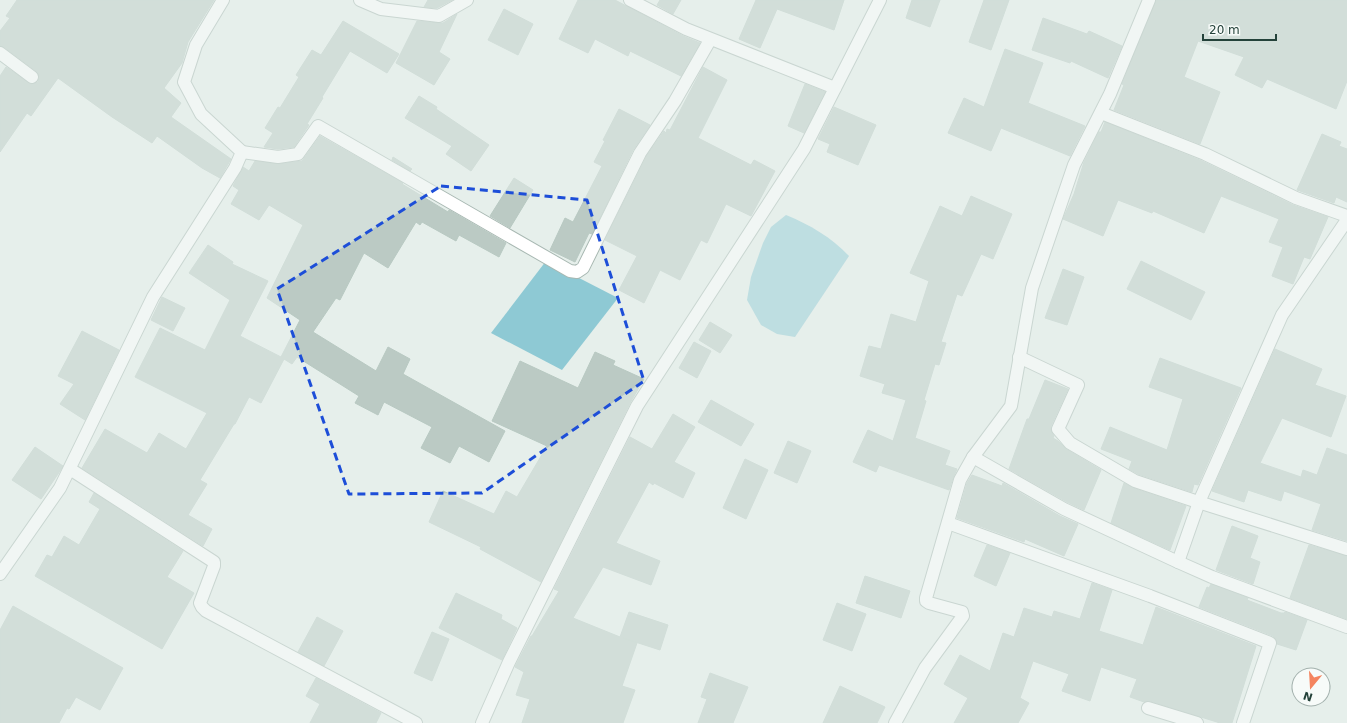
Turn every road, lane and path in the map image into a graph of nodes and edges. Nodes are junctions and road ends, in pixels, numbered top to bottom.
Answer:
1 (223, 0) edge
2 (360, 0) edge
3 (466, 0) edge
4 (630, 0) edge
5 (880, 0) edge
6 (1149, 0) edge
7 (710, 40) junction
8 (0, 53) edge
9 (32, 77) dead end
10 (835, 88) junction
11 (1101, 113) junction
12 (242, 152) junction
13 (1347, 216) edge
14 (1347, 220) edge
15 (1019, 357) junction
16 (973, 457) junction
17 (70, 469) junction
18 (1199, 502) junction
19 (948, 523) junction
20 (1347, 549) edge
21 (1178, 562) junction
22 (0, 574) edge
23 (1347, 627) edge
24 (1148, 708) dead end
25 (416, 723) edge
26 (482, 723) edge
27 (895, 723) edge
28 (1197, 723) edge
29 (1243, 723) edge

1 - 12 street
2 - 3 street
4 - 7 street
5 - 10 street
6 - 11 street
7 - 10 street
7 - 12 street
8 - 9 street
10 - 26 street
11 - 13 street
11 - 15 street
12 - 17 street
14 - 18 street
15 - 16 street
15 - 18 street
16 - 19 street
16 - 21 street
17 - 22 street
17 - 25 street
18 - 20 street
18 - 21 street
19 - 27 street
19 - 29 street
21 - 23 street
24 - 28 street

